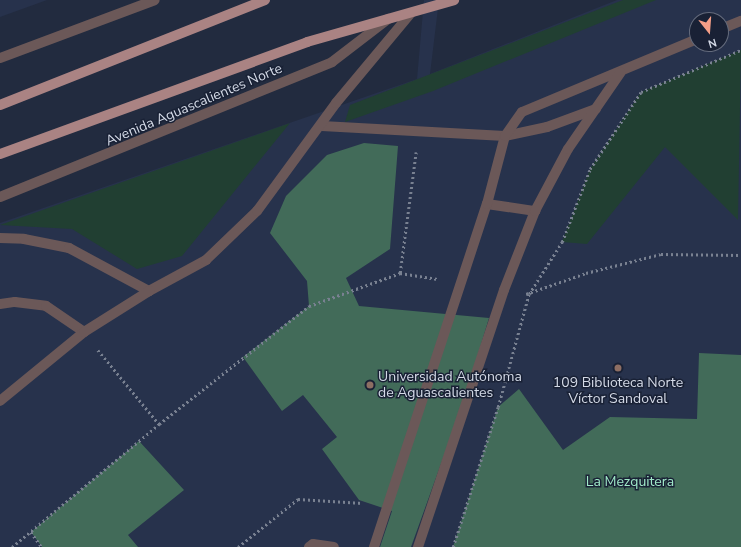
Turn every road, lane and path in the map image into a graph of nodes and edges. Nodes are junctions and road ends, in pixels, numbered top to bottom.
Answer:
1 (155, 0) edge
2 (265, 0) edge
3 (454, 0) edge
4 (411, 13) junction
5 (388, 20) junction
6 (741, 21) edge
7 (729, 26) edge
8 (689, 42) edge
9 (741, 50) edge
10 (0, 58) edge
11 (621, 72) junction
12 (0, 104) edge
13 (596, 109) junction
14 (322, 126) junction
15 (505, 136) junction
16 (417, 150) dead end
17 (0, 154) edge
18 (0, 197) edge
19 (487, 204) junction
20 (535, 211) junction
21 (0, 238) edge
22 (741, 255) edge
23 (440, 280) dead end
24 (438, 287) dead end
25 (149, 291) junction
26 (529, 294) junction
27 (0, 304) edge
28 (84, 332) junction
29 (0, 401) edge
30 (158, 424) junction
31 (366, 497) dead end
32 (31, 532) junction
33 (12, 547) edge
34 (42, 547) edge
35 (238, 547) edge
36 (309, 547) edge
37 (334, 547) edge
38 (374, 547) edge
39 (418, 547) edge
40 (453, 547) edge

1 - 10 street
2 - 12 main road
3 - 4 main road, Avenida Aguascalientes Norte
4 - 5 main road, Avenida Aguascalientes Norte
4 - 14 street
5 - 17 main road, Avenida Aguascalientes Norte
5 - 18 street, Avenida Aguascalientes Norte
6 - 7 street
8 - 11 street
9 - 26 path
11 - 13 street
11 - 15 street
13 - 15 street
13 - 20 street
14 - 15 street
14 - 25 street
15 - 19 street
16 - 30 path
19 - 20 street
19 - 38 street
20 - 39 street
21 - 25 street
22 - 26 path
23 - 24 path
25 - 28 street
26 - 40 path
27 - 28 street
28 - 29 street
28 - 30 path
30 - 32 path
31 - 35 path
32 - 33 path
32 - 34 path
36 - 37 street

